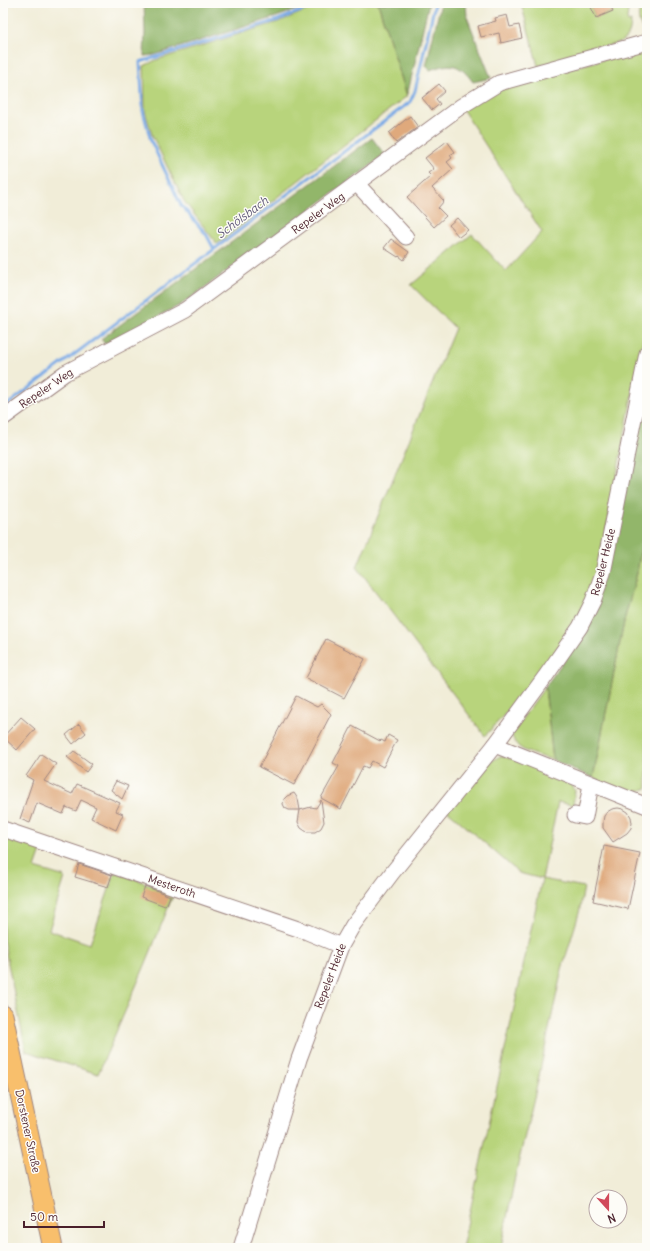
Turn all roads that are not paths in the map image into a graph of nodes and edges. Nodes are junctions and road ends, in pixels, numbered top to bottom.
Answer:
1 (646, 47) edge
2 (357, 184) junction
3 (406, 237) dead end
4 (647, 353) edge
5 (3, 418) edge
6 (495, 745) junction
7 (591, 784) junction
8 (647, 806) edge
9 (575, 815) dead end
10 (3, 829) edge
11 (340, 946) junction
12 (3, 1015) edge
13 (53, 1248) edge
14 (241, 1248) edge

1 - 2 street, Repeler Weg
2 - 3 street
2 - 5 street, Repeler Weg
4 - 6 street, Repeler Heide
6 - 7 street
6 - 11 street, Repeler Heide
7 - 8 street
7 - 9 street
10 - 11 street, Mesteroth
11 - 14 street, Repeler Heide
12 - 13 main road, Dorstener Straße

